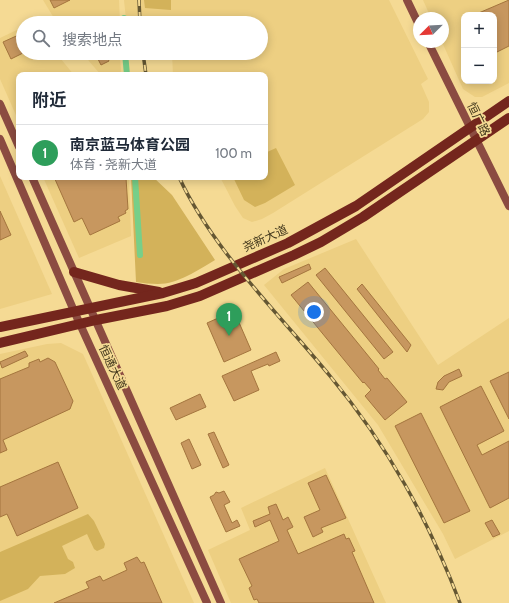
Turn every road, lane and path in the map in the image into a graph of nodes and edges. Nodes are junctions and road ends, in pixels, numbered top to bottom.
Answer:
1 (407, 0) edge
2 (413, 0) edge
3 (413, 12) edge
4 (419, 12) edge
5 (431, 48) edge
6 (437, 48) edge
7 (509, 101) edge
8 (0, 104) edge
9 (509, 118) edge
10 (472, 126) junction
11 (478, 139) junction
12 (0, 140) edge
13 (16, 140) edge
14 (16, 177) edge
15 (17, 180) edge
16 (33, 180) edge
17 (509, 195) edge
18 (509, 206) edge
19 (74, 272) junction
20 (163, 293) junction
21 (90, 307) junction
22 (74, 311) junction
23 (96, 320) junction
24 (80, 324) junction
25 (0, 327) edge
26 (0, 343) edge
27 (208, 603) edge
28 (222, 603) edge

1 - 3 main road
2 - 4 main road
5 - 10 main road, 恒广路
6 - 10 main road, 恒广路
7 - 10 main road, 尧新大道
8 - 13 main road
9 - 11 main road
10 - 11 main road, 恒广路
10 - 20 main road, 尧新大道
11 - 17 main road, 恒广路
11 - 18 main road, 恒广路
11 - 23 main road
12 - 14 main road, 恒通大道
15 - 22 main road, 恒通大道
16 - 19 main road, 恒通大道
19 - 20 main road
19 - 21 main road, 恒通大道
20 - 21 main road, 尧新大道
21 - 22 main road, 尧新大道
21 - 23 main road, 恒通大道
22 - 24 main road, 恒通大道
22 - 25 main road, 尧新大道
23 - 24 main road
23 - 28 main road, 恒通大道
24 - 26 main road
24 - 27 main road, 恒通大道

